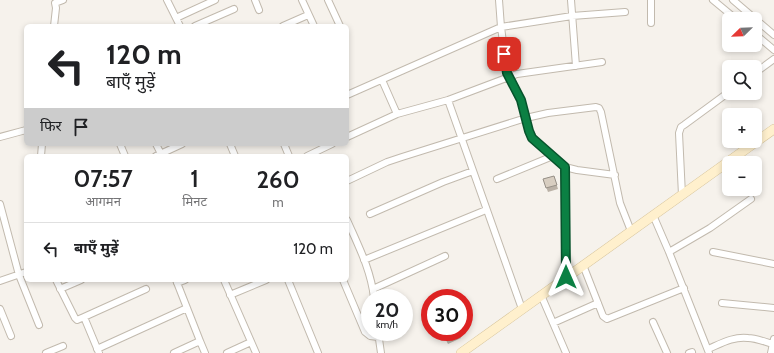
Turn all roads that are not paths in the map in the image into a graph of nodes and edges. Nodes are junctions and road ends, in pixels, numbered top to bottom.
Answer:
1 (63, 0) edge
2 (167, 0) edge
3 (215, 0) edge
4 (255, 0) edge
5 (302, 0) edge
6 (328, 0) edge
7 (499, 0) edge
8 (571, 0) edge
9 (651, 0) edge
10 (713, 0) edge
11 (735, 1) edge
12 (234, 9) dead end
13 (259, 10) dead end
14 (625, 12) dead end
15 (728, 12) edge
16 (308, 15) junction
17 (572, 16) junction
18 (176, 18) junction
19 (651, 22) dead end
20 (54, 24) edge
21 (179, 24) edge
22 (200, 24) edge
23 (288, 24) edge
24 (313, 24) edge
25 (339, 24) edge
26 (501, 27) junction
27 (774, 35) edge
28 (762, 40) edge
29 (774, 50) edge
30 (774, 59) edge
31 (602, 62) dead end
32 (576, 66) junction
33 (762, 68) edge
34 (509, 77) junction
35 (382, 80) junction
36 (349, 94) edge
37 (722, 97) edge
38 (448, 100) junction
39 (397, 114) junction
40 (526, 118) junction
41 (774, 128) edge
42 (24, 131) edge
43 (349, 136) edge
44 (0, 138) edge
45 (462, 139) junction
46 (179, 146) edge
47 (329, 146) edge
48 (169, 153) edge
49 (317, 154) edge
50 (553, 156) junction
51 (565, 167) junction
52 (473, 171) junction
53 (615, 175) junction
54 (497, 179) dead end
55 (349, 180) edge
56 (682, 194) junction
57 (751, 200) dead end
58 (0, 204) edge
59 (486, 210) junction
60 (370, 214) dead end
61 (653, 215) junction
62 (349, 225) edge
63 (630, 231) junction
64 (669, 252) junction
65 (713, 252) dead end
66 (445, 256) dead end
67 (364, 260) junction
68 (774, 264) edge
69 (583, 265) junction
70 (24, 273) edge
71 (19, 275) junction
72 (566, 277) junction
73 (0, 280) edge
74 (57, 282) edge
75 (76, 282) edge
76 (176, 282) edge
77 (225, 282) edge
78 (261, 282) edge
79 (289, 282) edge
80 (344, 282) edge
81 (684, 288) junction
82 (60, 289) junction
83 (146, 289) dead end
84 (373, 289) joint
85 (230, 295) junction
86 (541, 295) junction
87 (722, 302) dead end
88 (598, 303) junction
89 (188, 308) junction
90 (774, 308) edge
91 (0, 309) edge
92 (522, 309) junction
93 (84, 318) junction
94 (653, 322) dead end
95 (361, 323) edge
96 (553, 323) junction
97 (38, 325) dead end
98 (11, 336) dead end
99 (200, 341) junction
100 (379, 341) edge
101 (774, 341) edge
102 (251, 342) junction
103 (63, 346) dead end
104 (98, 351) edge
105 (708, 351) edge
106 (46, 353) edge
107 (174, 353) edge
108 (205, 353) edge
109 (227, 353) edge
110 (256, 353) edge
111 (318, 353) edge
112 (381, 353) edge
113 (461, 353) edge
114 (566, 353) edge
115 (667, 353) edge
116 (771, 353) edge

1 - 20 street
2 - 18 street
3 - 18 street
4 - 13 street
5 - 16 street
6 - 25 street
7 - 26 street
8 - 17 street
9 - 19 street
10 - 15 street
11 - 27 street
12 - 22 street
14 - 17 street
16 - 23 street
16 - 24 street
17 - 26 street
17 - 32 street
18 - 21 street
26 - 34 street
26 - 35 street
28 - 29 street
30 - 33 street
31 - 32 street
32 - 34 street
34 - 38 street
34 - 40 street
35 - 36 street
35 - 39 street
37 - 56 street
38 - 39 street
38 - 45 street
39 - 43 street
40 - 45 street
40 - 50 street
40 - 53 street
41 - 56 main road
42 - 44 street
45 - 52 street
45 - 55 street
46 - 48 street
47 - 49 street
50 - 51 street
50 - 54 street
51 - 53 street
51 - 72 street
52 - 59 street
52 - 60 street
53 - 63 street
56 - 61 main road
57 - 64 street
58 - 71 street
59 - 67 street
59 - 92 street
61 - 63 main road
61 - 64 street
62 - 67 street
63 - 69 main road
64 - 81 street
65 - 68 street
66 - 84 street
67 - 84 street
69 - 72 main road
69 - 88 street
70 - 71 street
71 - 73 street
71 - 97 street
72 - 86 main road
74 - 82 street
75 - 82 street
76 - 89 street
77 - 85 street
78 - 85 street
79 - 111 street
80 - 95 street
81 - 88 street
81 - 105 street
82 - 93 street
83 - 93 street
85 - 102 street
86 - 92 main road
86 - 96 street
87 - 90 street
88 - 96 street
89 - 99 street
89 - 104 street
91 - 98 street
92 - 113 main road
93 - 104 street
94 - 115 street
96 - 114 street
99 - 107 street
99 - 108 street
100 - 112 street
101 - 105 street
101 - 116 street
102 - 109 street
102 - 110 street
103 - 106 street

